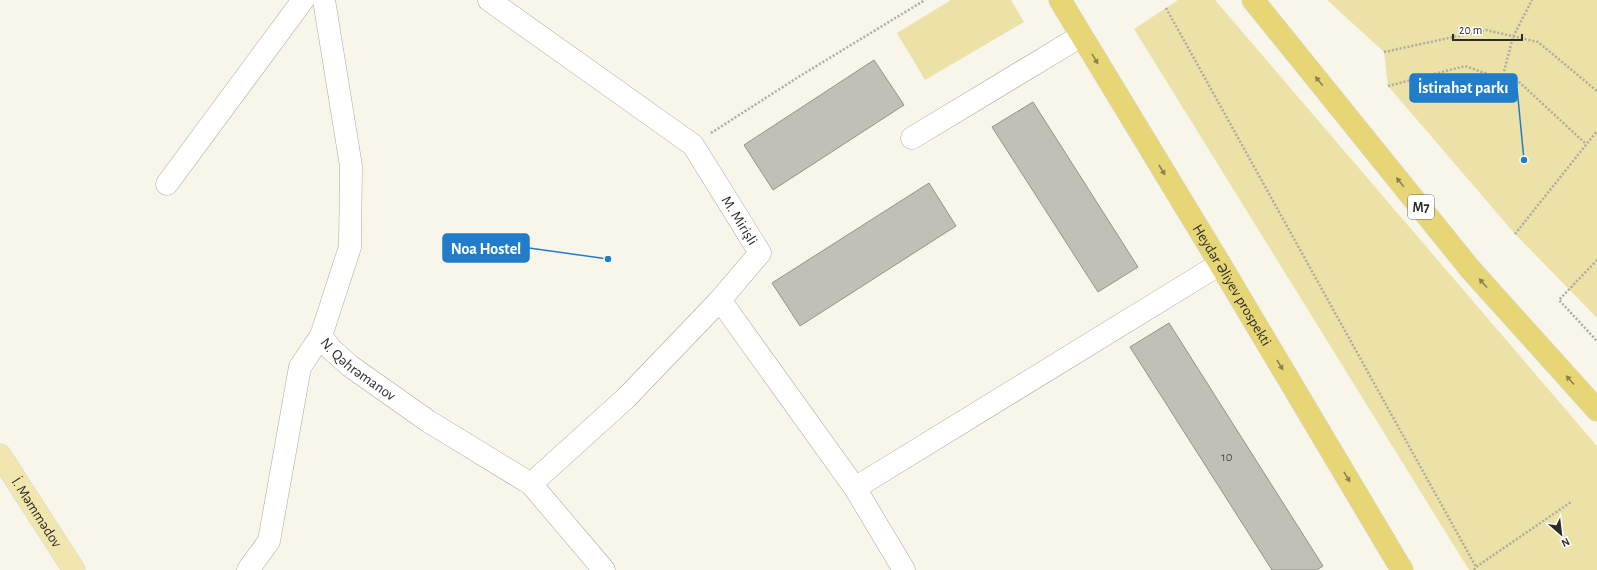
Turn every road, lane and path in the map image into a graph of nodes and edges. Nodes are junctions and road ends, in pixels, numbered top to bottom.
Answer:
1 (303, 0) edge
2 (324, 0) edge
3 (489, 0) edge
4 (925, 0) edge
5 (1061, 0) edge
6 (1253, 0) edge
7 (1532, 0) edge
8 (1166, 8) dead end
9 (1081, 36) junction
10 (1513, 37) junction
11 (1384, 52) dead end
12 (1502, 79) junction
13 (1388, 86) dead end
14 (1597, 90) edge
15 (1597, 131) edge
16 (912, 138) dead end
17 (1586, 144) junction
18 (693, 145) junction
19 (167, 184) dead end
20 (1514, 234) dead end
21 (1597, 260) edge
22 (1220, 264) junction
23 (720, 300) junction
24 (321, 336) junction
25 (1597, 342) edge
26 (1597, 410) edge
27 (0, 455) edge
28 (531, 484) junction
29 (855, 488) junction
30 (1572, 502) dead end
31 (1476, 567) junction
32 (74, 570) edge
33 (248, 570) edge
34 (604, 570) edge
35 (904, 570) edge
36 (1402, 570) edge
37 (1474, 570) edge

1 - 19 street
2 - 24 street, N. Qəhrəmanov
3 - 18 street, M. Mirişli
4 - 18 path
5 - 9 highway, Heydər Əliyev prospekti
26 -> 6 highway, M7
7 - 10 path
8 - 31 path
9 - 16 street
9 -> 22 highway, Heydər Əliyev prospekti
10 - 11 path
10 - 12 path
10 - 14 path
12 - 13 path
12 - 17 path
15 - 17 path
17 - 20 path
18 - 23 street, M. Mirişli
21 - 25 path
22 - 29 street
22 -> 36 highway, Heydər Əliyev prospekti
23 - 28 street, M. Mirişli
23 - 29 street
24 - 28 street, N. Qəhrəmanov
24 - 33 street
27 - 32 main road, İ. Məmmədov
28 - 34 street, N. Qəhrəmanov
29 - 35 street
30 - 31 path
31 - 37 path

